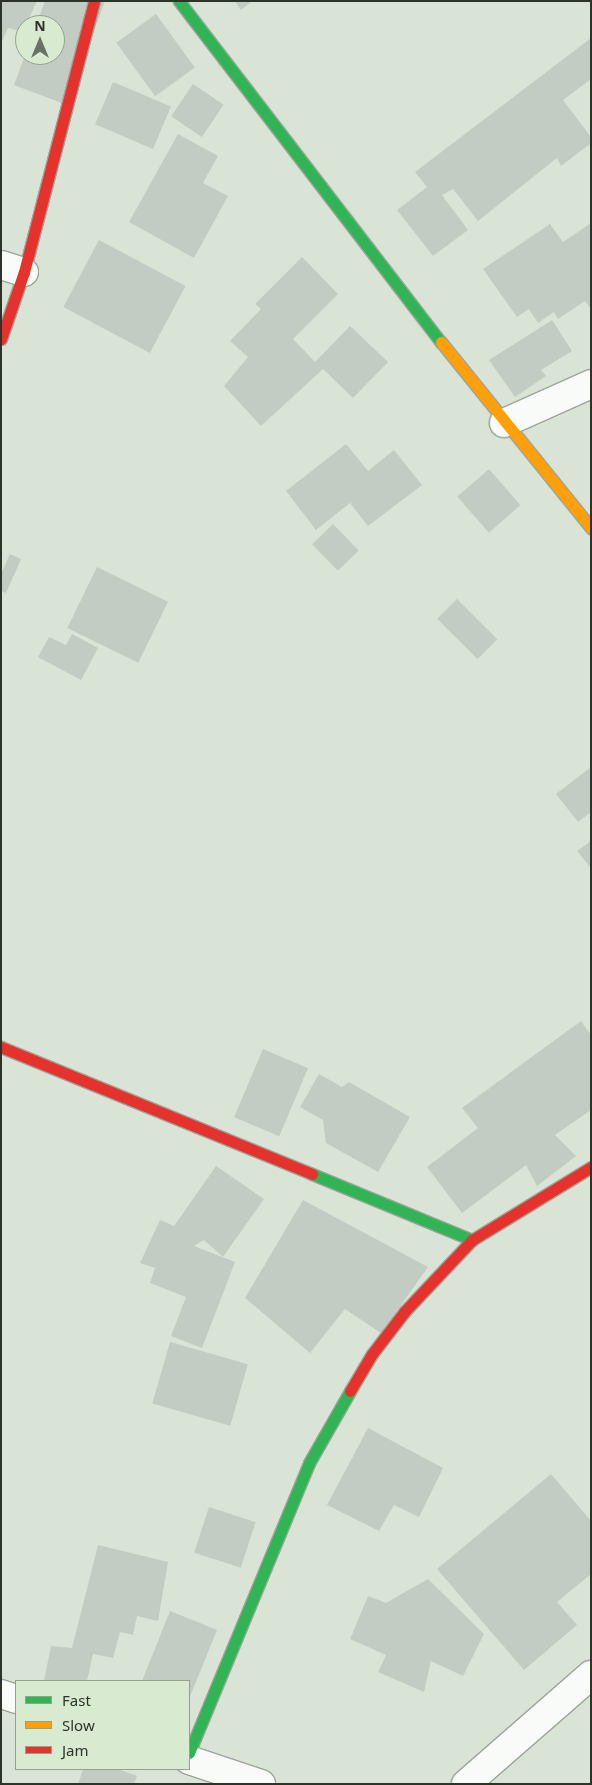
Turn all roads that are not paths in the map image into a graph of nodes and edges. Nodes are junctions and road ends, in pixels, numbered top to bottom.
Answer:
1 (94, 1) edge
2 (179, 1) edge
3 (12, 269) edge
4 (1, 339) edge
5 (591, 384) edge
6 (504, 423) junction
7 (591, 528) edge
8 (1, 1047) edge
9 (591, 1167) edge
10 (472, 1240) junction
11 (591, 1675) edge
12 (1, 1694) edge
13 (15, 1699) edge
14 (190, 1752) edge
15 (190, 1760) edge
16 (261, 1784) edge
17 (466, 1784) edge

1 - 3 street
2 - 6 street
3 - 4 street
5 - 6 street
6 - 7 street
8 - 10 street
9 - 10 street
10 - 14 street
11 - 17 street
12 - 13 street
15 - 16 street

